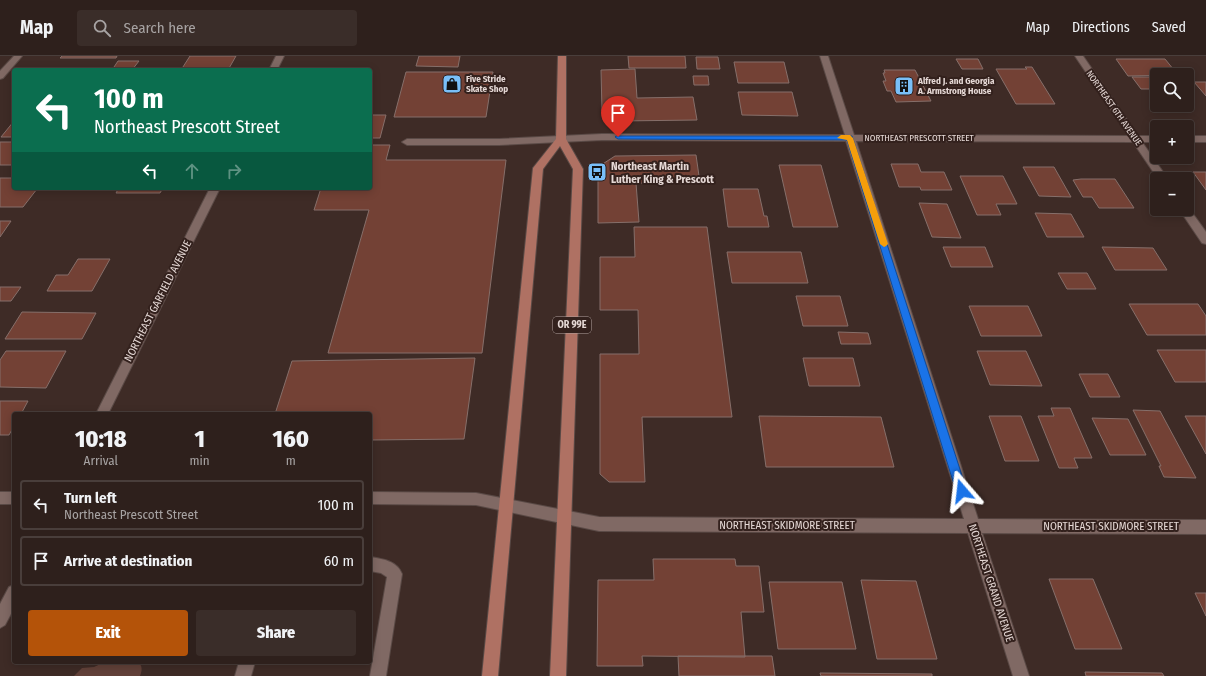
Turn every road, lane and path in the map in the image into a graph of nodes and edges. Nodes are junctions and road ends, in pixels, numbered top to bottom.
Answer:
1 (18, 56) edge
2 (280, 56) edge
3 (562, 56) edge
4 (824, 56) edge
5 (1079, 56) edge
6 (275, 68) edge
7 (0, 76) edge
8 (850, 138) junction
9 (561, 139) junction
10 (1135, 139) junction
11 (1150, 139) edge
12 (1194, 139) edge
13 (1206, 139) edge
14 (407, 142) dead end
15 (1159, 172) edge
16 (214, 190) edge
17 (1189, 216) edge
18 (1206, 240) edge
19 (103, 412) edge
20 (0, 498) edge
21 (12, 498) edge
22 (372, 498) edge
23 (507, 506) junction
24 (564, 517) junction
25 (973, 526) junction
26 (1206, 527) edge
27 (372, 564) edge
28 (12, 596) edge
29 (0, 620) edge
30 (246, 664) edge
31 (242, 676) edge
32 (378, 676) edge
33 (490, 676) edge
34 (558, 676) edge
35 (1021, 676) edge

1 - 7 street
2 - 6 street
3 - 9 main road
4 - 8 street, NORTHEAST GRAND AVENUE
5 - 10 street, NORTHEAST 6TH AVENUE
8 - 9 street, NORTHEAST PRESCOTT STREET
8 - 10 street, NORTHEAST PRESCOTT STREET
8 - 25 street, NORTHEAST GRAND AVENUE
9 - 14 street, NORTHEAST PRESCOTT STREET
9 - 23 main road
9 - 24 main road, OR 99E
10 - 11 street, NORTHEAST PRESCOTT STREET
10 - 15 street, NORTHEAST 6TH AVENUE
12 - 13 street
16 - 19 street, NORTHEAST GARFIELD AVENUE
17 - 18 street
20 - 21 street
22 - 23 street, NORTHEAST SKIDMORE STREET
23 - 24 street, NORTHEAST SKIDMORE STREET
23 - 33 main road
24 - 25 street, NORTHEAST SKIDMORE STREET
24 - 34 main road, OR 99E
25 - 26 street, NORTHEAST SKIDMORE STREET
25 - 35 street, NORTHEAST GRAND AVENUE
27 - 32 street
28 - 29 street
30 - 31 street

